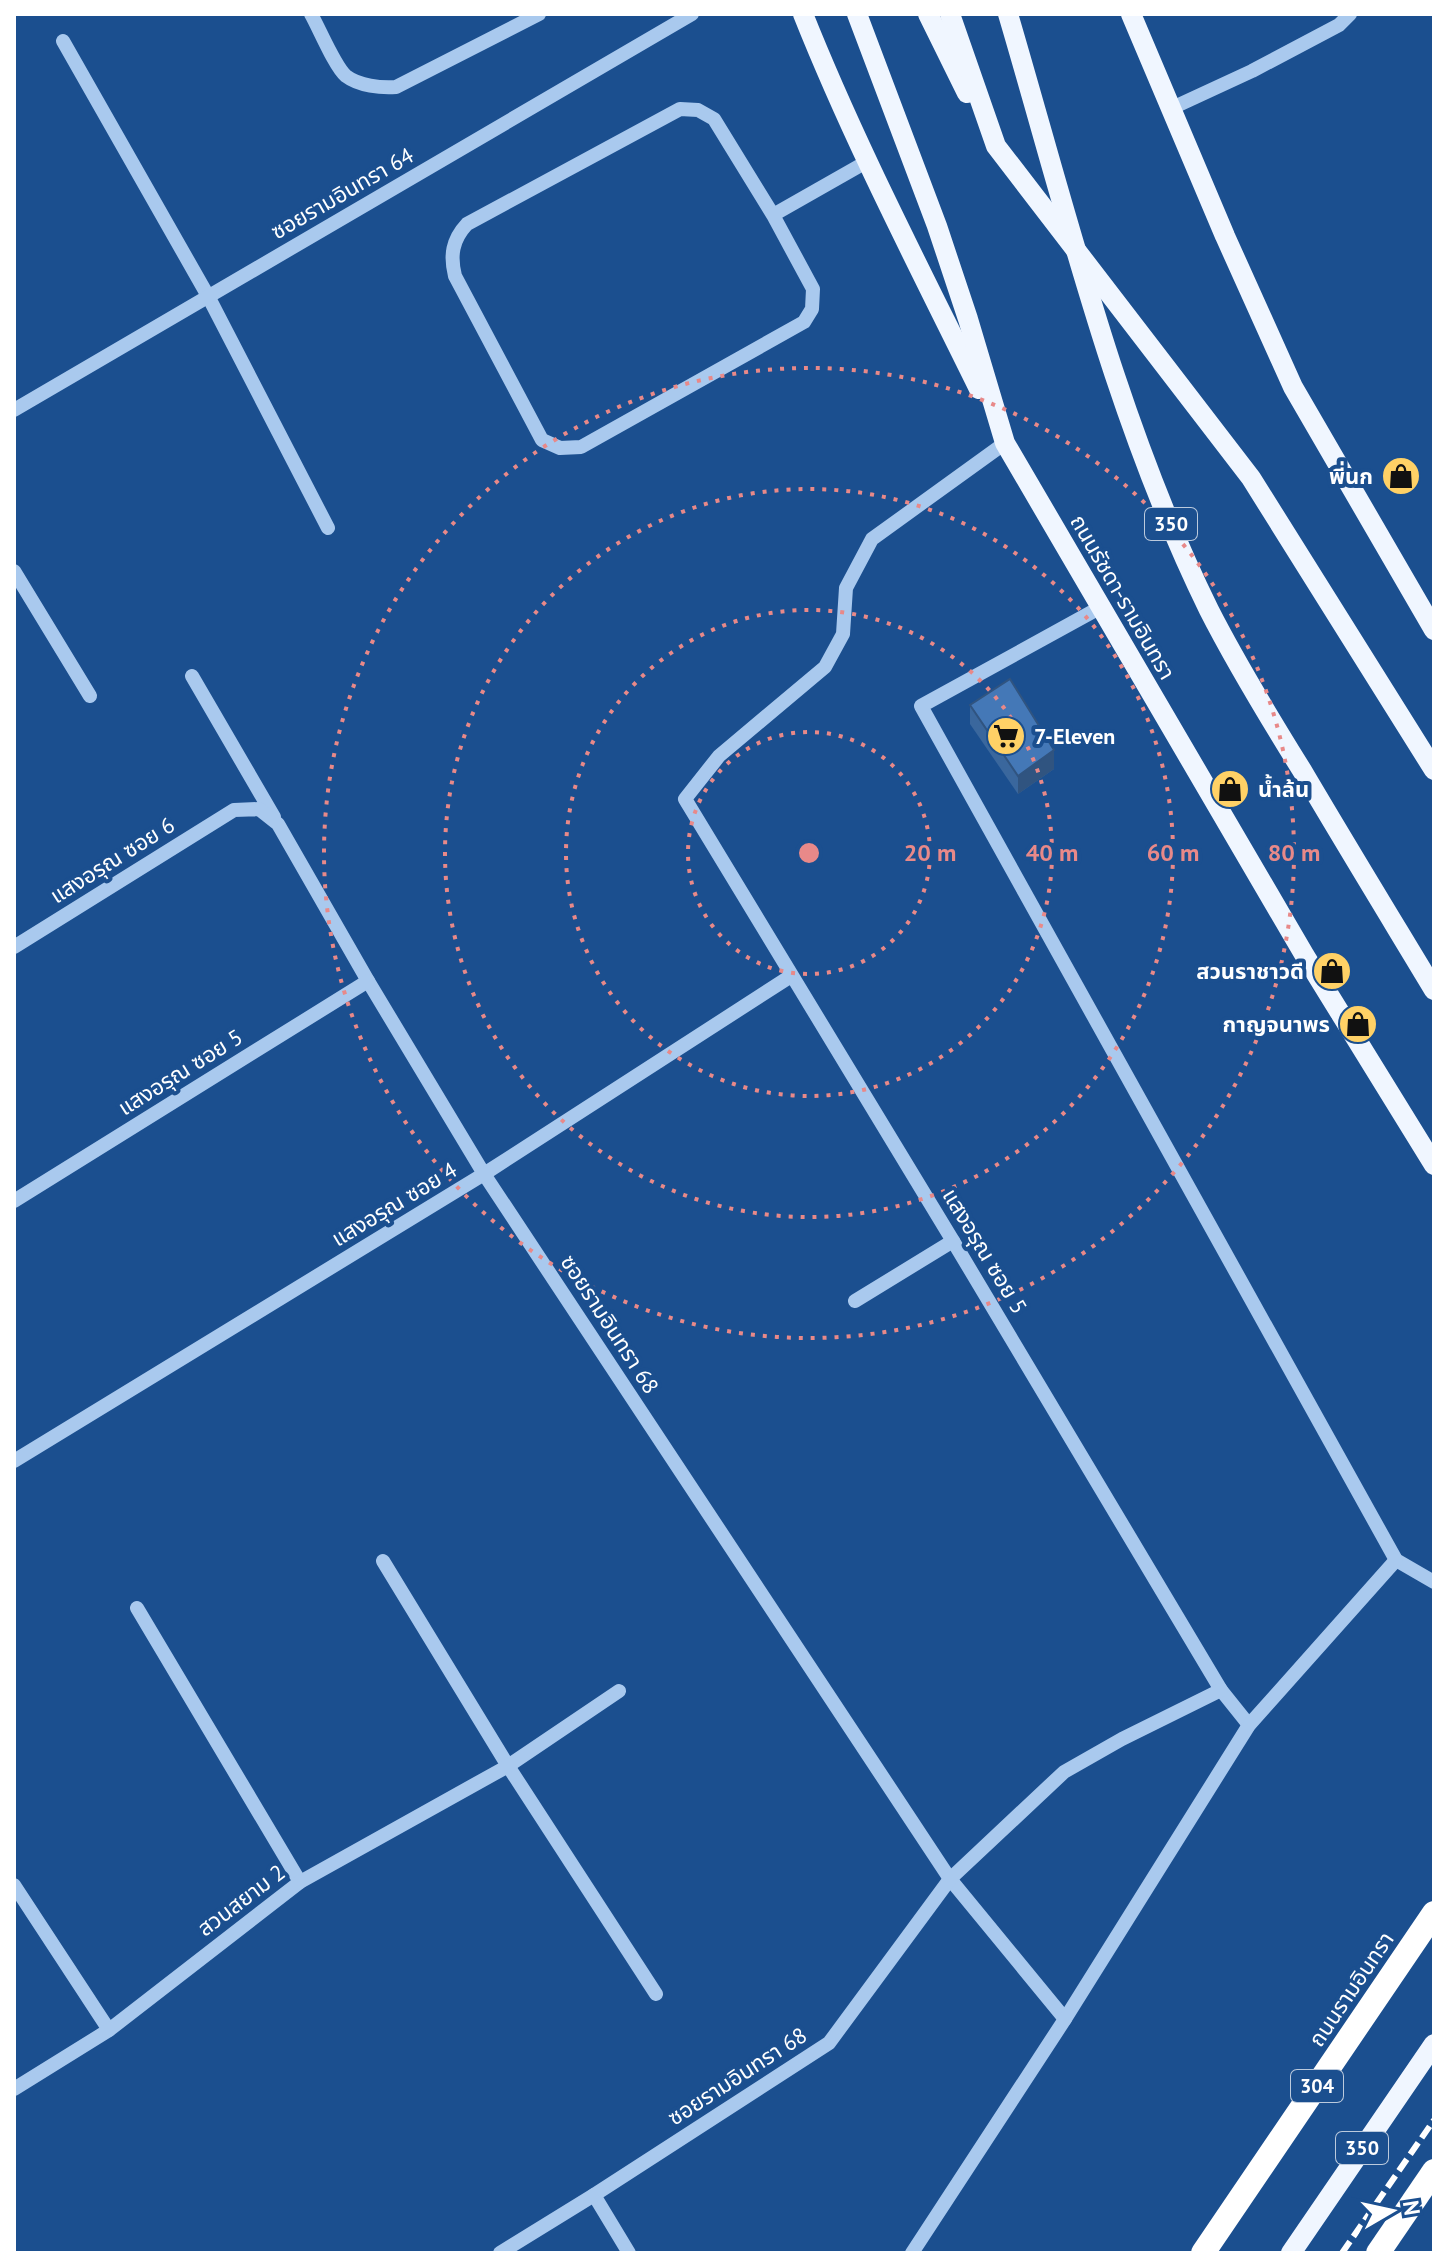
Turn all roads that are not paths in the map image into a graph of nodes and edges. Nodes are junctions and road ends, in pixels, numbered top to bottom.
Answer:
1 (311, 14) edge
2 (539, 14) edge
3 (692, 14) edge
4 (803, 14) edge
5 (857, 14) edge
6 (928, 14) edge
7 (950, 14) edge
8 (1008, 14) edge
9 (1131, 14) edge
10 (1141, 14) edge
11 (1350, 14) edge
12 (63, 41) dead end
13 (1145, 44) junction
14 (1172, 108) junction
15 (996, 146) junction
16 (868, 161) junction
17 (773, 215) junction
18 (208, 296) junction
19 (14, 410) edge
20 (1005, 443) junction
21 (328, 528) dead end
22 (14, 571) edge
23 (1101, 607) junction
24 (1434, 630) edge
25 (192, 676) dead end
26 (90, 696) dead end
27 (1434, 770) edge
28 (278, 824) junction
29 (14, 947) edge
30 (791, 976) junction
31 (368, 981) junction
32 (1434, 990) edge
33 (1434, 1165) edge
34 (484, 1174) junction
35 (14, 1201) edge
36 (953, 1241) junction
37 (855, 1301) dead end
38 (14, 1461) edge
39 (1396, 1560) junction
40 (383, 1561) dead end
41 (1434, 1582) edge
42 (137, 1608) dead end
43 (1221, 1690) junction
44 (619, 1691) dead end
45 (1249, 1725) junction
46 (508, 1766) junction
47 (950, 1879) junction
48 (300, 1882) junction
49 (14, 1885) edge
50 (1434, 1913) edge
51 (656, 1994) dead end
52 (1065, 2019) junction
53 (109, 2030) junction
54 (1434, 2044) edge
55 (14, 2089) edge
56 (1434, 2171) edge
57 (594, 2195) junction
58 (500, 2253) edge
59 (629, 2253) edge
60 (912, 2253) edge
61 (1203, 2253) edge
62 (1291, 2253) edge
63 (1378, 2253) edge

1 - 2 street
3 - 18 street, ซอยรามอินทรา 64
4 - 16 main road
5 - 20 main road, ถนนรัชดา-รามอินทรา
6 - 15 main road
7 - 15 main road
8 - 32 main road, 350, bridge
9 - 13 main road
10 - 13 main road
11 - 14 street
12 - 18 street
13 - 14 main road
14 - 24 main road
15 - 27 main road
16 - 17 street
16 - 20 main road
17 - 17 street
18 - 19 street, ซอยรามอินทรา 64
18 - 21 street
20 - 23 main road, ถนนรัชดา-รามอินทรา
20 - 30 street, แสงอรุณ ซอย 5
22 - 26 street
23 - 33 main road, ถนนรัชดา-รามอินทรา
23 - 39 street
25 - 28 street, ซอยรามอินทรา 68
28 - 29 street, แสงอรุณ ซอย 6
28 - 31 street, ซอยรามอินทรา 68
30 - 34 street, แสงอรุณ ซอย 4
30 - 36 street, แสงอรุณ ซอย 5
31 - 34 street, ซอยรามอินทรา 68
31 - 35 street, แสงอรุณ ซอย 5
34 - 38 street, แสงอรุณ ซอย 4
34 - 47 street, ซอยรามอินทรา 68
36 - 37 street
36 - 43 street, แสงอรุณ ซอย 5
39 - 41 street
39 - 45 street
40 - 46 street
42 - 48 street
43 - 45 street, แสงอรุณ ซอย 5
43 - 47 street, ซอยรามอินทรา 68
44 - 46 street, สวนสยาม 2
45 - 52 street
46 - 48 street, สวนสยาม 2
46 - 51 street
47 - 52 street, ซอยรามอินทรา 68
47 - 57 street, ซอยรามอินทรา 68
48 - 53 street, สวนสยาม 2
49 - 53 street
50 - 61 highway, ถนนรามอินทรา / 304
52 - 60 street
53 - 55 street, สวนสยาม 2
54 - 62 main road, 350
56 - 63 highway
57 - 58 street, ซอยรามอินทรา 68
57 - 59 street

